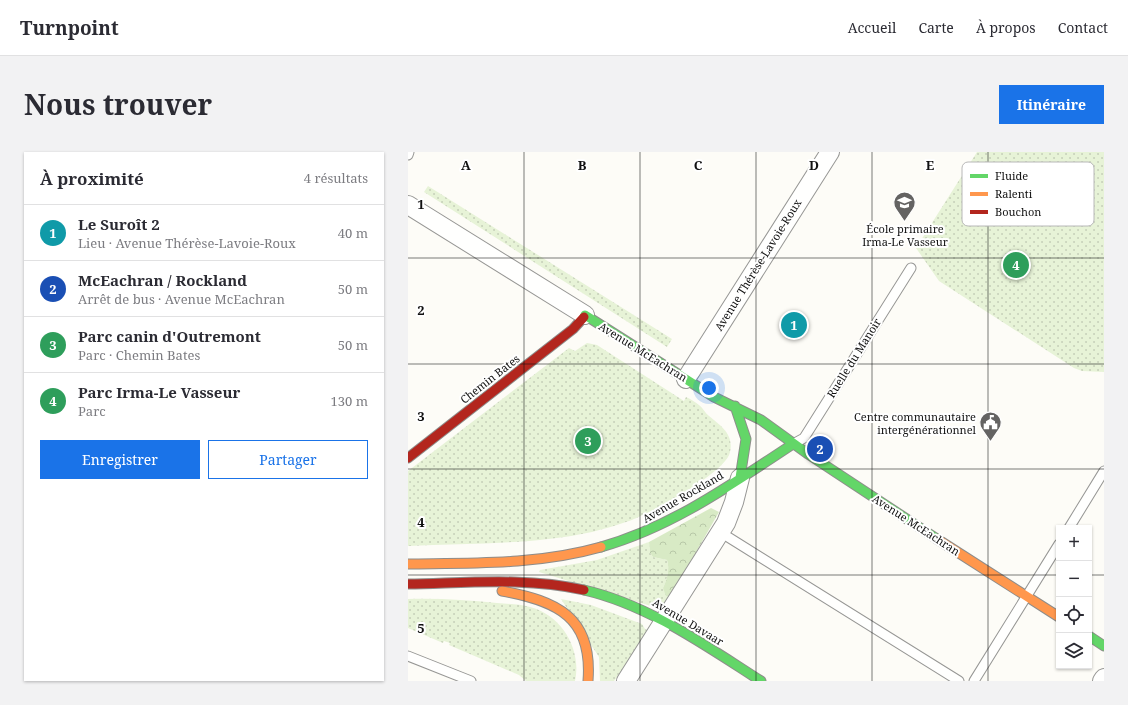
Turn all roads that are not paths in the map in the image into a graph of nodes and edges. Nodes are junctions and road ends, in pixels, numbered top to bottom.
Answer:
1 (830, 152) edge
2 (408, 205) edge
3 (911, 268) dead end
4 (585, 315) junction
5 (686, 379) junction
6 (734, 406) junction
7 (793, 444) junction
8 (408, 458) edge
9 (1104, 471) edge
10 (740, 478) junction
11 (1071, 525) edge
12 (720, 532) junction
13 (1056, 549) edge
14 (408, 564) edge
15 (408, 584) edge
16 (457, 584) junction
17 (1026, 596) junction
18 (1056, 615) edge
19 (665, 620) junction
20 (1092, 638) edge
21 (1104, 646) edge
22 (408, 656) edge
23 (471, 681) edge
24 (588, 681) edge
25 (626, 681) edge
26 (760, 681) edge
27 (959, 681) edge
28 (974, 681) edge

1 - 5 street, Avenue Thérèse-Lavoie-Roux
2 - 4 street, Avenue McEachran
3 - 7 lane, Ruelle du Manoir
4 - 5 street, Avenue McEachran
4 - 8 street, Chemin Bates
5 - 6 street, Avenue McEachran
6 - 7 street, Avenue McEachran
6 - 10 street
7 - 10 street, Avenue Rockland
7 - 17 street, Avenue McEachran
9 - 11 lane
10 - 12 street
10 - 14 street, Avenue Rockland
12 - 19 street
12 - 27 lane
13 - 17 lane
15 - 16 street
16 - 19 street, Avenue Davaar
16 - 24 street
17 - 18 street, Avenue McEachran
17 - 28 lane
19 - 25 street
19 - 26 street, Avenue Davaar
20 - 21 street
22 - 23 lane

